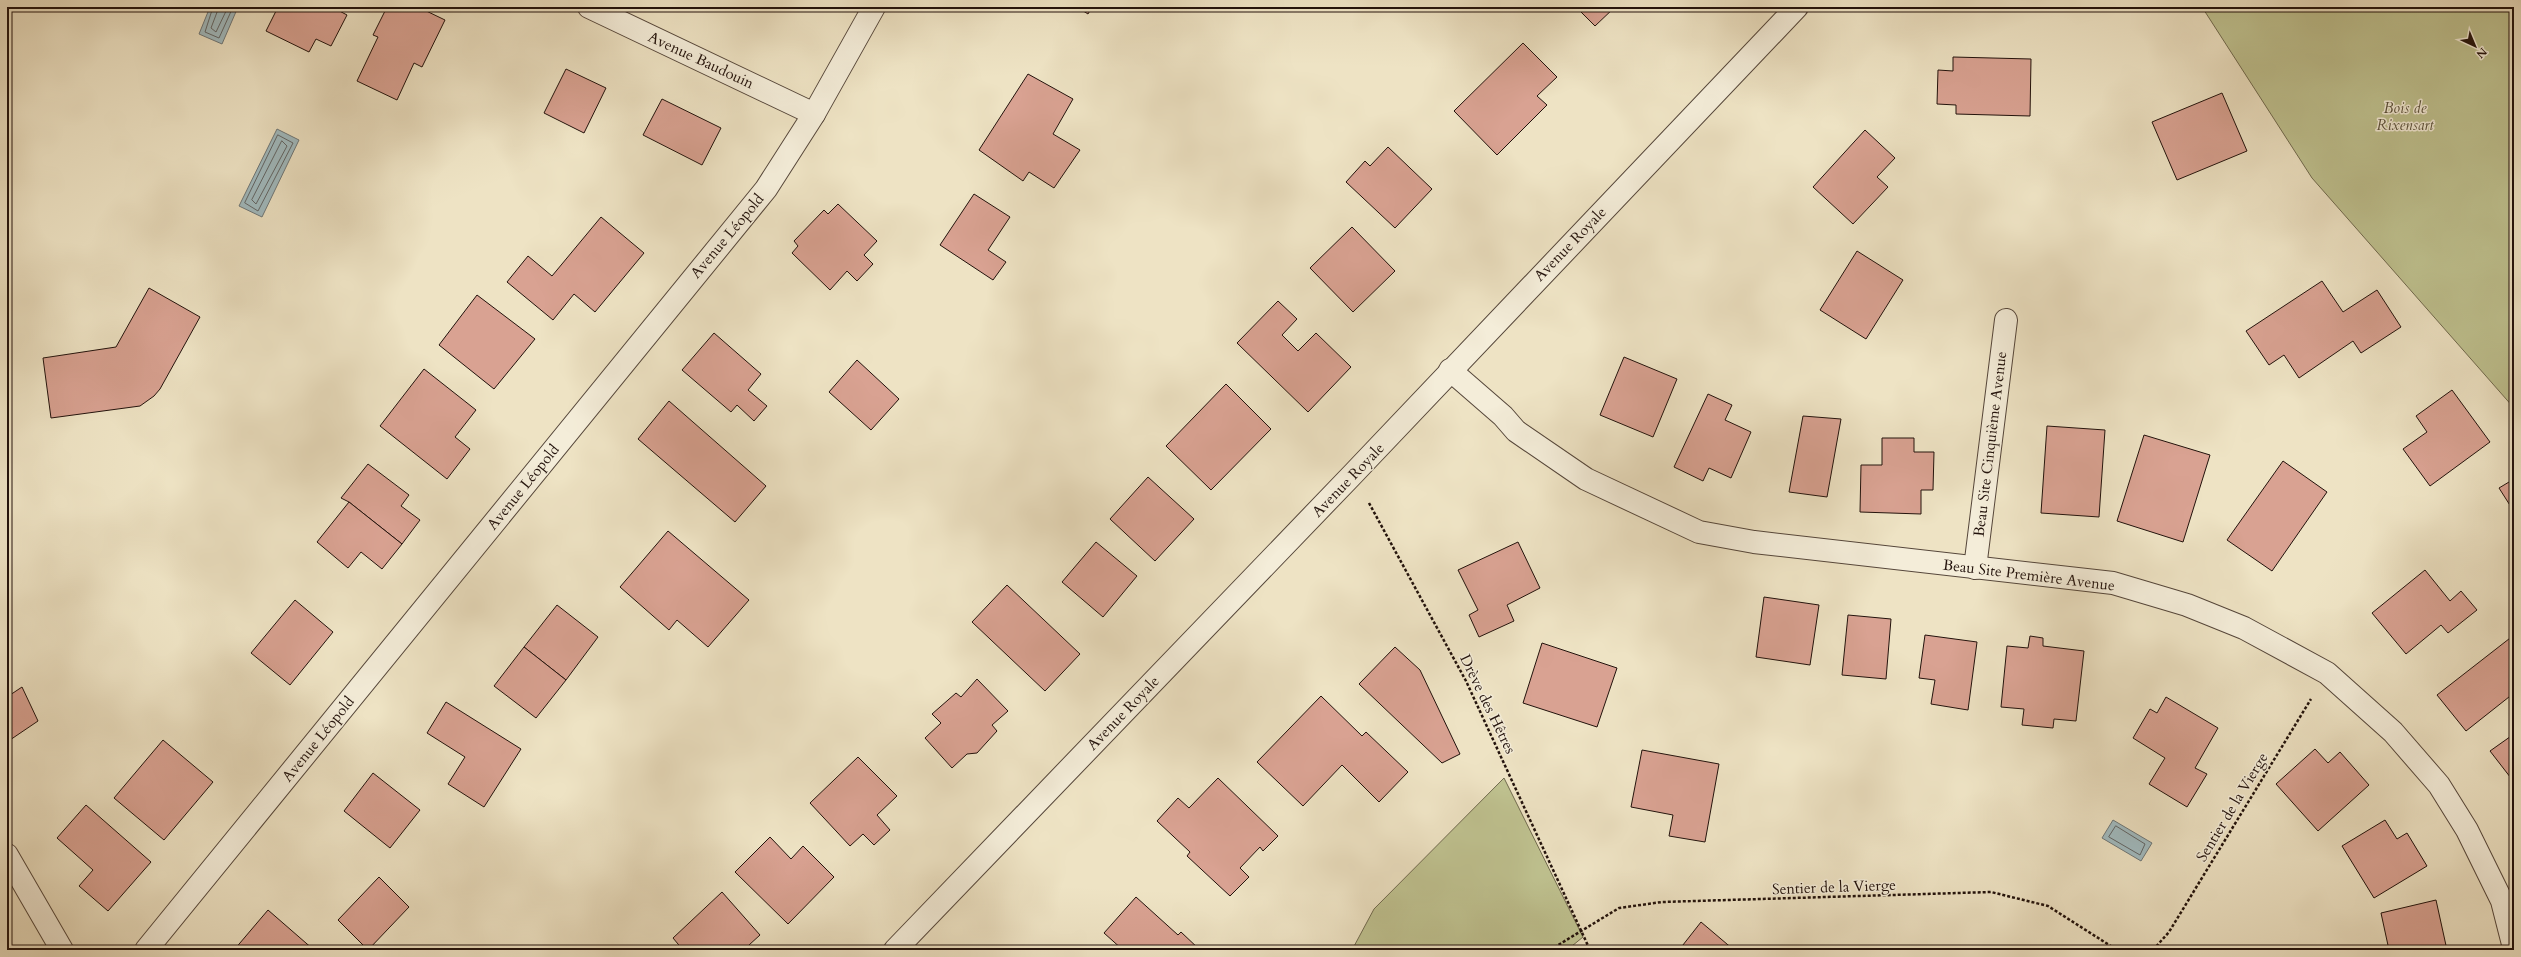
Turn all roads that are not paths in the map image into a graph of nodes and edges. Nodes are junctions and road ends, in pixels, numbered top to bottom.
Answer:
1 (589, 7) edge
2 (874, 7) edge
3 (1797, 7) edge
4 (814, 114) junction
5 (2006, 320) dead end
6 (1450, 370) junction
7 (1975, 568) junction
8 (7, 855) edge
9 (2514, 948) edge
10 (62, 950) edge
11 (146, 950) edge
12 (895, 950) edge

1 - 4 street, Avenue Baudouin
2 - 4 street, Avenue Léopold
3 - 6 street, Avenue Royale
4 - 11 street, Avenue Léopold
5 - 7 street, Beau Site Cinquième Avenue
6 - 7 street, Beau Site Première Avenue
6 - 12 street, Avenue Royale
7 - 9 street, Beau Site Première Avenue
8 - 10 street

